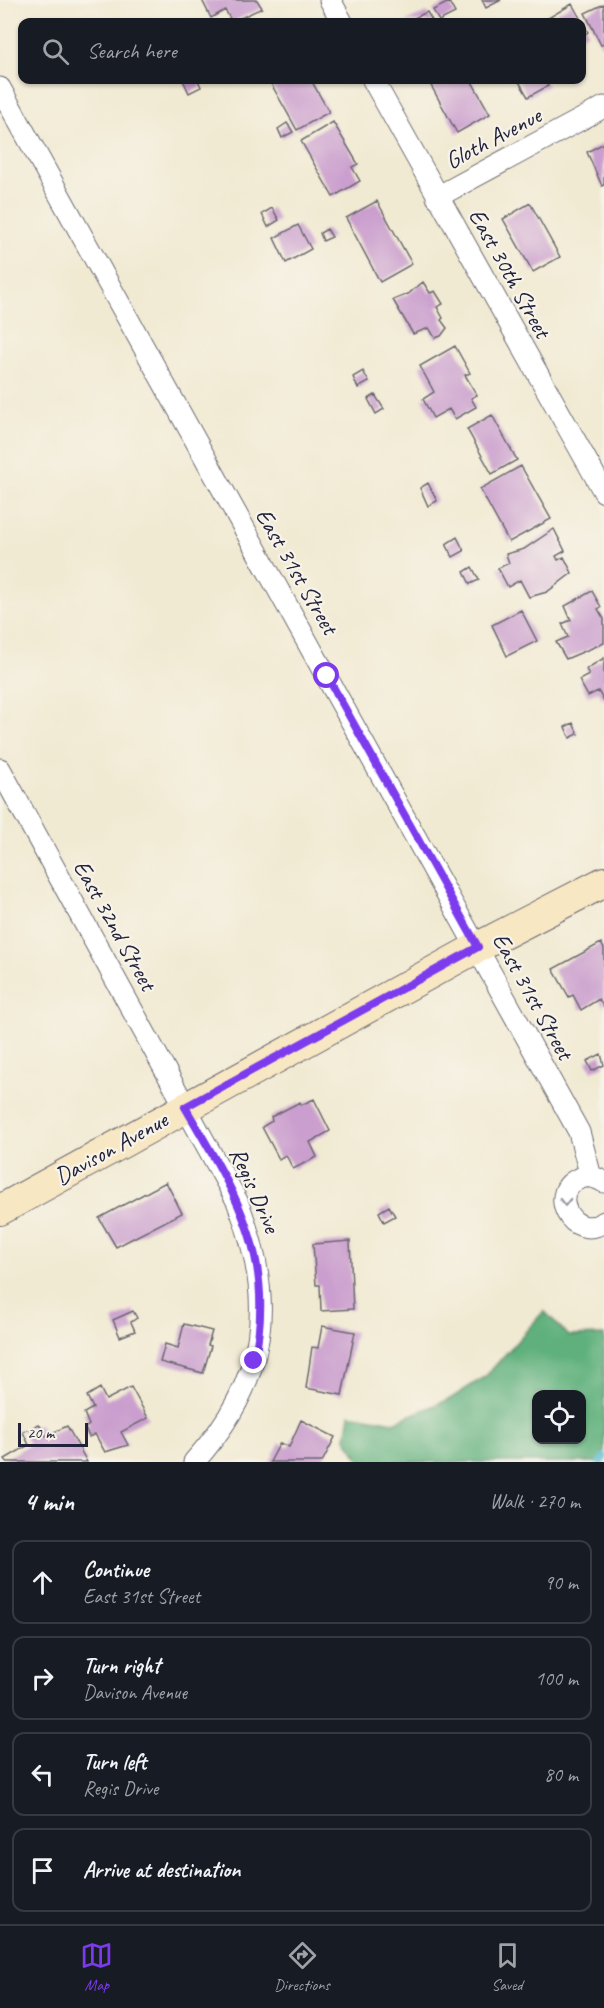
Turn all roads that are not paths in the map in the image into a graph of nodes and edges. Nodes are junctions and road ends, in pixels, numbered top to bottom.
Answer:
1 (330, 0) edge
2 (340, 18) edge
3 (375, 84) edge
4 (0, 88) edge
5 (604, 106) edge
6 (437, 197) junction
7 (604, 492) edge
8 (0, 769) edge
9 (604, 882) edge
10 (478, 947) junction
11 (185, 1107) junction
12 (598, 1179) edge
13 (0, 1210) edge
14 (604, 1222) edge
15 (194, 1462) edge

1 - 2 street
3 - 6 street, East 30th Street
4 - 10 street, East 31st Street
5 - 6 street, Gloth Avenue
6 - 7 street, East 30th Street
8 - 11 street, East 32nd Street
9 - 10 street, Davison Avenue
10 - 11 street, Davison Avenue
10 - 12 street, East 31st Street
11 - 13 street, Davison Avenue
11 - 15 street, Regis Drive
12 -> 14 street, East 31st Street

